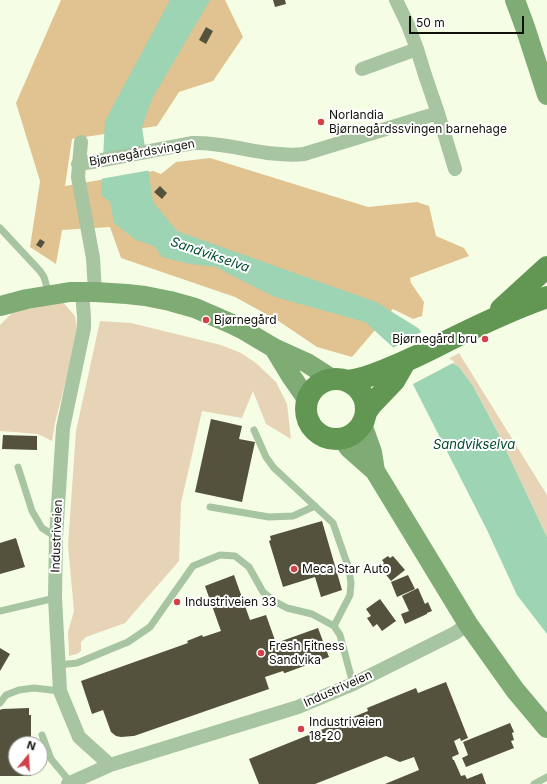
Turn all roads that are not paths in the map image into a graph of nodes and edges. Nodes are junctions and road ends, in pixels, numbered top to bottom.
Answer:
1 (396, 0) edge
2 (515, 0) edge
3 (417, 49) junction
4 (362, 69) dead end
5 (547, 95) edge
6 (438, 113) junction
7 (81, 142) dead end
8 (85, 163) junction
9 (456, 169) dead end
10 (0, 228) edge
11 (547, 267) edge
12 (89, 292) junction
13 (49, 296) junction
14 (547, 297) edge
15 (0, 306) edge
16 (484, 323) junction
17 (274, 348) junction
18 (405, 362) junction
19 (348, 379) junction
20 (307, 399) junction
21 (369, 411) junction
22 (254, 430) dead end
23 (344, 439) junction
24 (18, 467) dead end
25 (375, 471) junction
26 (315, 506) junction
27 (210, 507) dead end
28 (56, 537) junction
29 (55, 598) junction
30 (0, 611) edge
31 (468, 624) junction
32 (334, 626) junction
33 (59, 666) junction
34 (353, 684) junction
35 (60, 691) junction
36 (0, 702) edge
37 (547, 728) edge
38 (42, 735) dead end
39 (110, 765) junction
40 (547, 777) edge
41 (70, 783) edge
42 (534, 784) edge

1 - 3 street
2 - 5 main road
3 - 4 street
3 - 6 street
6 - 8 street, Bjørnegårdsvingen
6 - 9 street
7 - 8 street, Bjørnegårdsvingen
8 - 12 street, Bjørnegårdsvingen
10 - 13 lane
11 - 16 main road
12 - 13 main road
12 - 17 main road
12 - 28 street, Industriveien
13 - 15 main road
14 - 16 main road
16 - 18 main road
17 - 19 main road
17 - 20 main road
18 - 19 main road
18 - 21 main road
19 - 20 main road
19 - 21 main road
20 - 23 main road
21 - 23 main road
21 - 25 main road
22 - 26 lane
23 - 25 main road
24 - 28 lane
25 - 31 main road
26 - 27 lane
26 - 32 lane
28 - 29 street, Industriveien
29 - 30 lane
29 - 33 street, Industriveien
31 - 34 street, Industriveien
31 - 37 main road
32 - 33 lane
32 - 34 lane
33 - 35 street, Industriveien
34 - 39 street, Industriveien
35 - 36 lane
35 - 39 street, Industriveien
38 - 41 lane
39 - 41 street, Industriveien
40 - 42 lane

